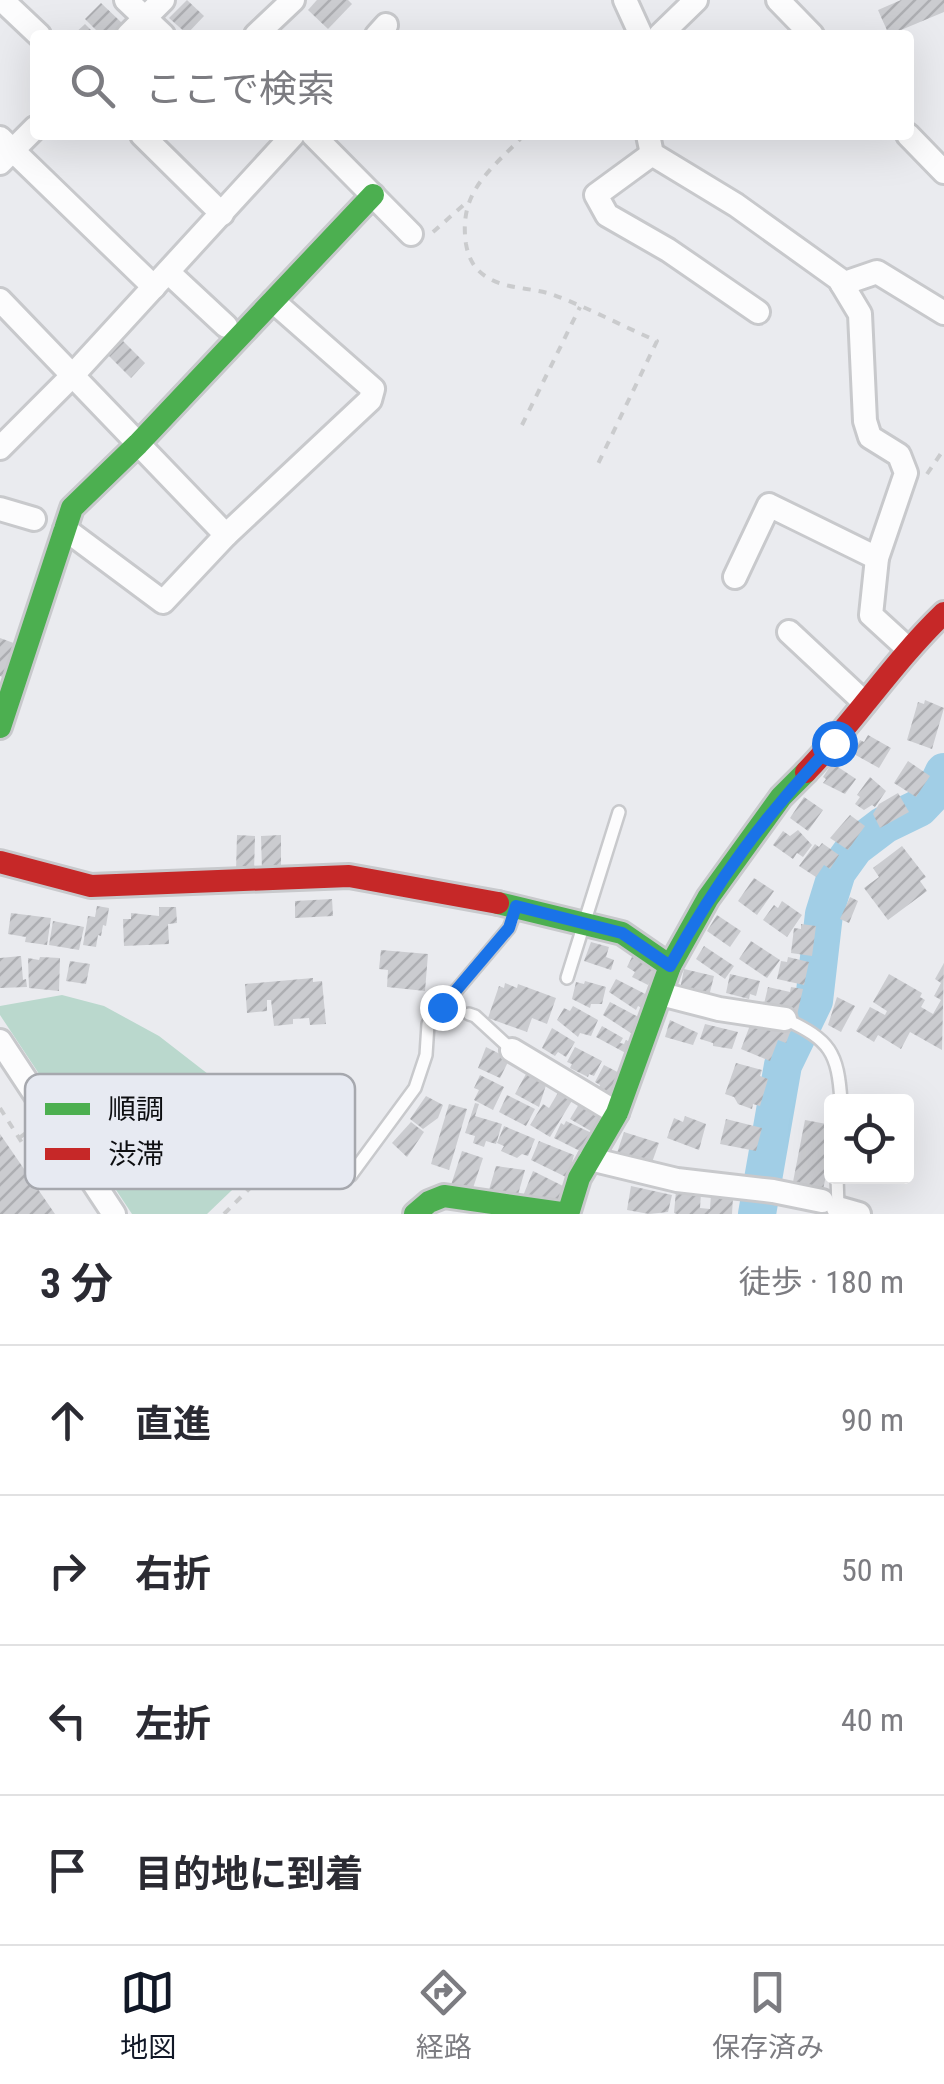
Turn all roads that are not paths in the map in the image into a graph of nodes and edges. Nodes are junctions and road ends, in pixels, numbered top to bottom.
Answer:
1 (2, 0) edge
2 (126, 0) edge
3 (163, 0) edge
4 (292, 0) edge
5 (626, 0) edge
6 (696, 0) edge
7 (778, 0) edge
8 (145, 18) junction
9 (34, 30) edge
10 (133, 30) edge
11 (158, 30) edge
12 (261, 30) edge
13 (639, 30) edge
14 (665, 30) edge
15 (807, 30) edge
16 (30, 132) edge
17 (147, 140) edge
18 (280, 140) edge
19 (318, 140) edge
20 (913, 140) edge
21 (650, 144) edge
22 (4, 151) edge
23 (944, 172) edge
24 (373, 195) junction
25 (222, 214) junction
26 (411, 234) road end
27 (161, 280) junction
28 (842, 284) junction
29 (0, 300) edge
30 (273, 301) junction
31 (758, 312) dead end
32 (944, 312) edge
33 (232, 333) junction
34 (72, 376) junction
35 (138, 444) junction
36 (0, 448) edge
37 (0, 509) edge
38 (34, 519) dead end
39 (65, 528) junction
40 (226, 535) junction
41 (877, 558) junction
42 (735, 577) dead end
43 (944, 613) edge
44 (790, 632) dead end
45 (907, 648) junction
46 (865, 702) junction
47 (0, 727) edge
48 (619, 812) dead end
49 (0, 862) edge
50 (516, 906) junction
51 (583, 923) junction
52 (670, 966) junction
53 (567, 978) dead end
54 (661, 994) junction
55 (469, 1014) dead end
56 (785, 1019) joint
57 (0, 1041) edge
58 (512, 1050) joint
59 (25, 1079) edge
60 (840, 1094) edge
61 (617, 1113) junction
62 (590, 1159) junction
63 (355, 1170) edge
64 (98, 1189) edge
65 (840, 1208) edge
66 (114, 1214) edge
67 (414, 1214) edge

1 - 9 street
2 - 8 street
3 - 8 street
4 - 12 street
5 - 13 street
6 - 14 street
7 - 15 street
8 - 10 street
8 - 11 street
16 - 22 street
17 - 25 street
18 - 25 street
19 - 24 street
20 - 23 street
21 - 28 street
21 - 31 street
22 - 27 street
24 - 26 street
24 - 30 street
25 - 27 street
27 - 33 street
27 - 34 street
28 - 32 street
28 - 41 street
29 - 34 street
30 - 33 street
30 - 40 street
33 - 35 street
34 - 35 street
34 - 36 street
35 - 39 street
35 - 40 street
37 - 38 street
39 - 40 street
39 - 47 street
41 - 42 street
41 - 45 street
43 - 45 street
44 - 46 street
45 - 46 street
46 - 52 street
48 - 51 lane
49 - 50 street
50 - 51 street
50 - 63 lane
51 - 52 street
51 - 53 lane
52 - 54 street
54 - 56 street
54 - 61 street
55 - 58 lane
56 - 60 lane
57 - 59 street
58 - 61 street
61 - 62 street
62 - 65 street
62 - 67 street
64 - 66 street

